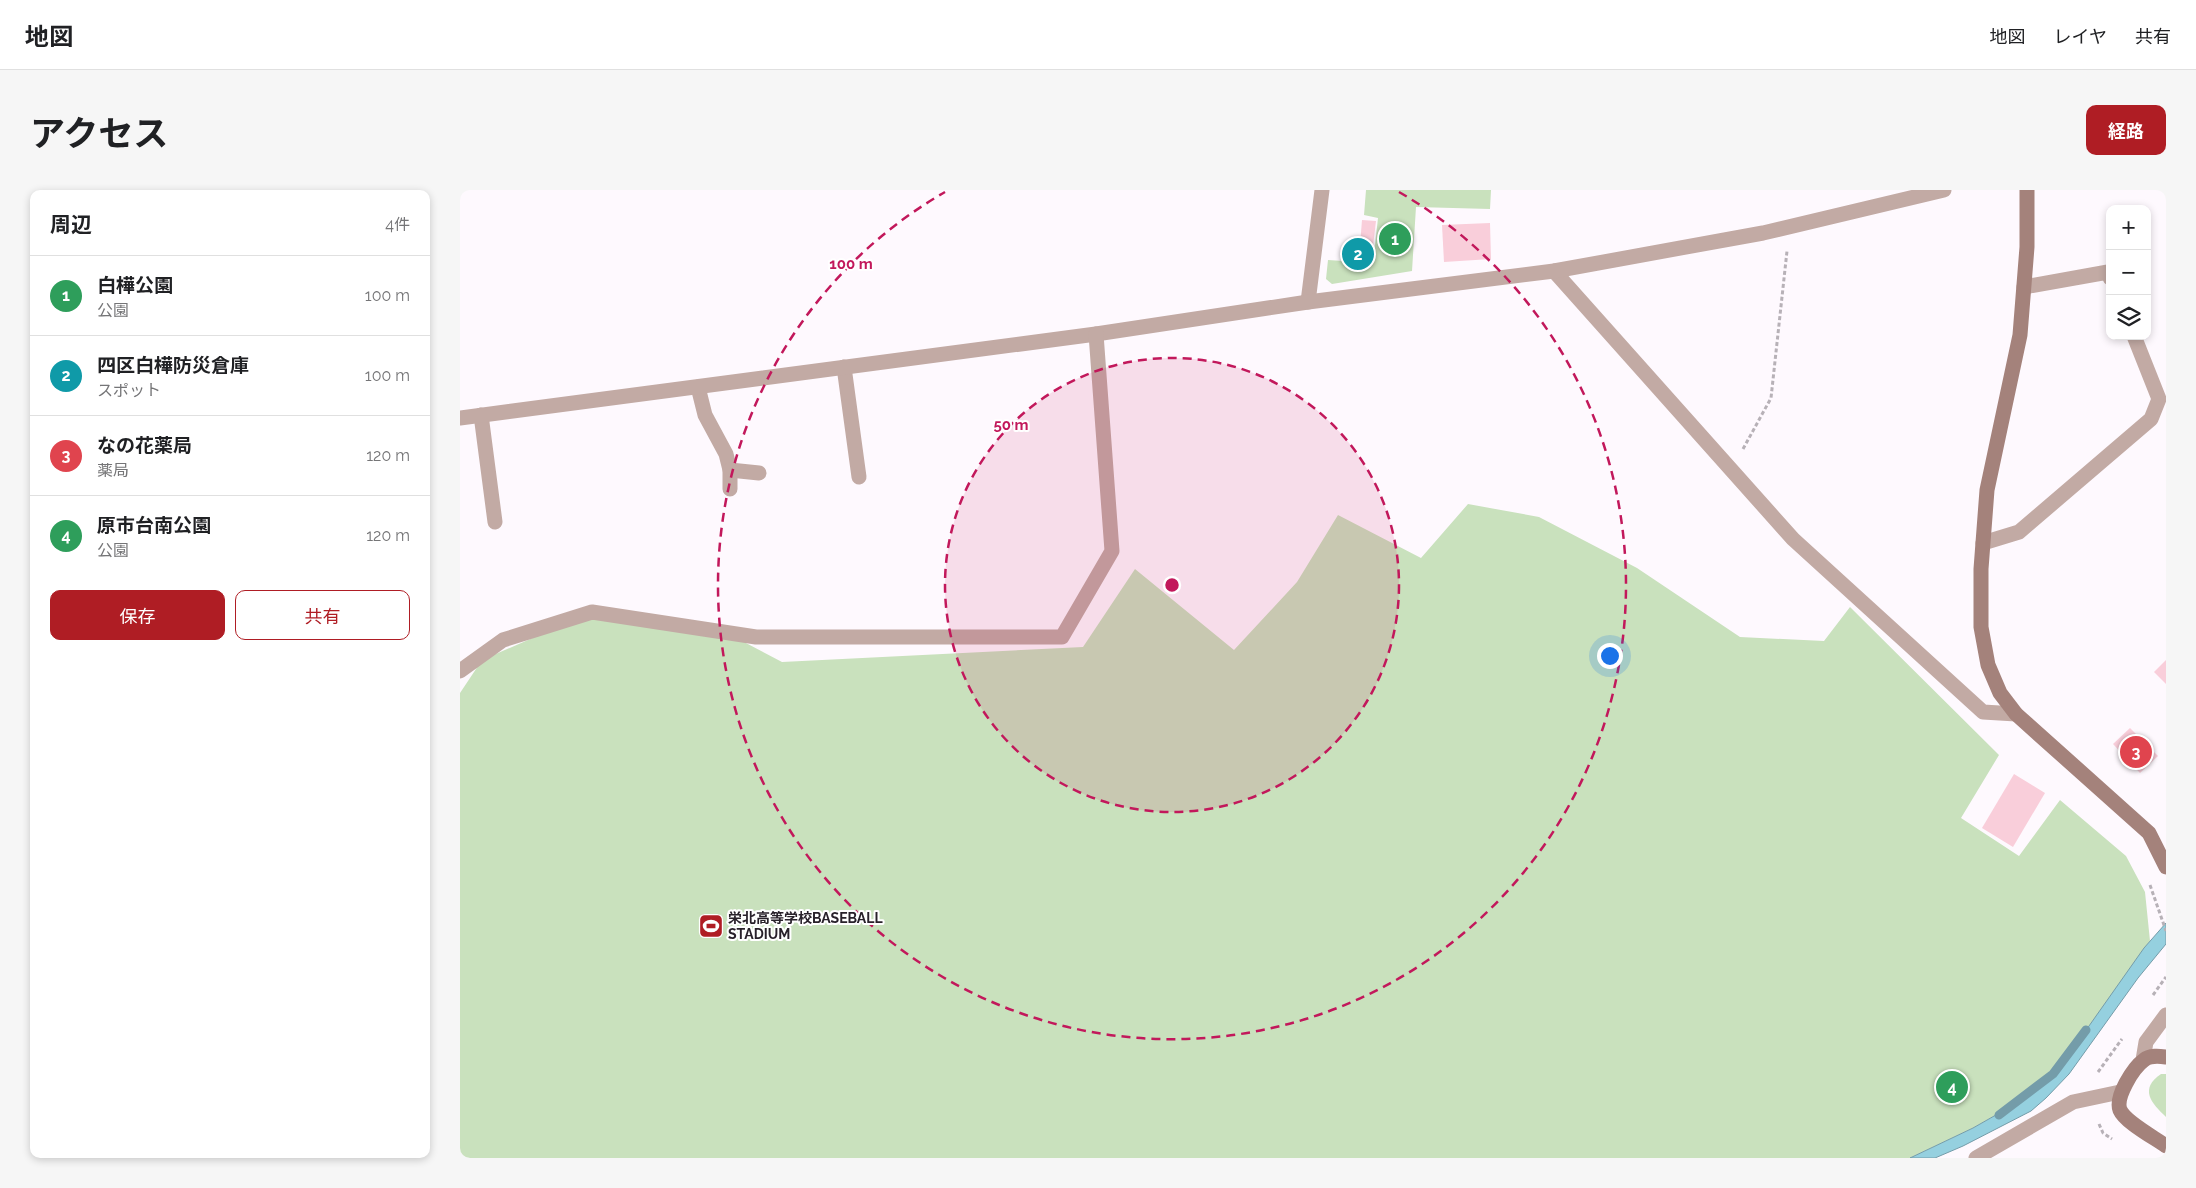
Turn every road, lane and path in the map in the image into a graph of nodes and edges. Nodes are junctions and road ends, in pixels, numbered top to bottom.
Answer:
1 (1322, 190) edge
2 (1944, 190) edge
3 (2027, 190) edge
4 (1790, 226) junction
5 (1554, 271) junction
6 (2106, 272) edge
7 (2024, 287) junction
8 (1308, 302) junction
9 (1096, 334) junction
10 (2136, 340) edge
11 (844, 367) junction
12 (698, 387) junction
13 (481, 415) junction
14 (460, 418) edge
15 (730, 470) junction
16 (1731, 472) junction
17 (759, 474) dead end
18 (859, 477) dead end
19 (730, 489) dead end
20 (495, 522) dead end
21 (1983, 543) junction
22 (460, 671) edge
23 (2016, 714) junction
24 (2166, 867) edge
25 (2148, 879) dead end
26 (2166, 931) edge
27 (2166, 1015) edge
28 (2166, 1056) edge
29 (2144, 1060) junction
30 (2120, 1092) junction
31 (2166, 1146) edge
32 (1996, 1154) edge
33 (1976, 1158) edge

1 - 8 street
2 - 4 street
3 - 7 street
4 - 5 street
4 - 16 path
5 - 8 street
5 - 16 street
6 - 7 street
7 - 21 street
8 - 9 street
9 - 11 street
9 - 22 street
10 - 21 street
11 - 12 street
11 - 18 street
12 - 13 street
12 - 15 street
13 - 14 street
13 - 20 street
15 - 17 street
15 - 19 street
16 - 23 street
21 - 23 street
23 - 24 street
25 - 26 path
27 - 29 street
28 - 29 street
29 - 30 street
30 - 31 street
30 - 32 street
32 - 33 street

